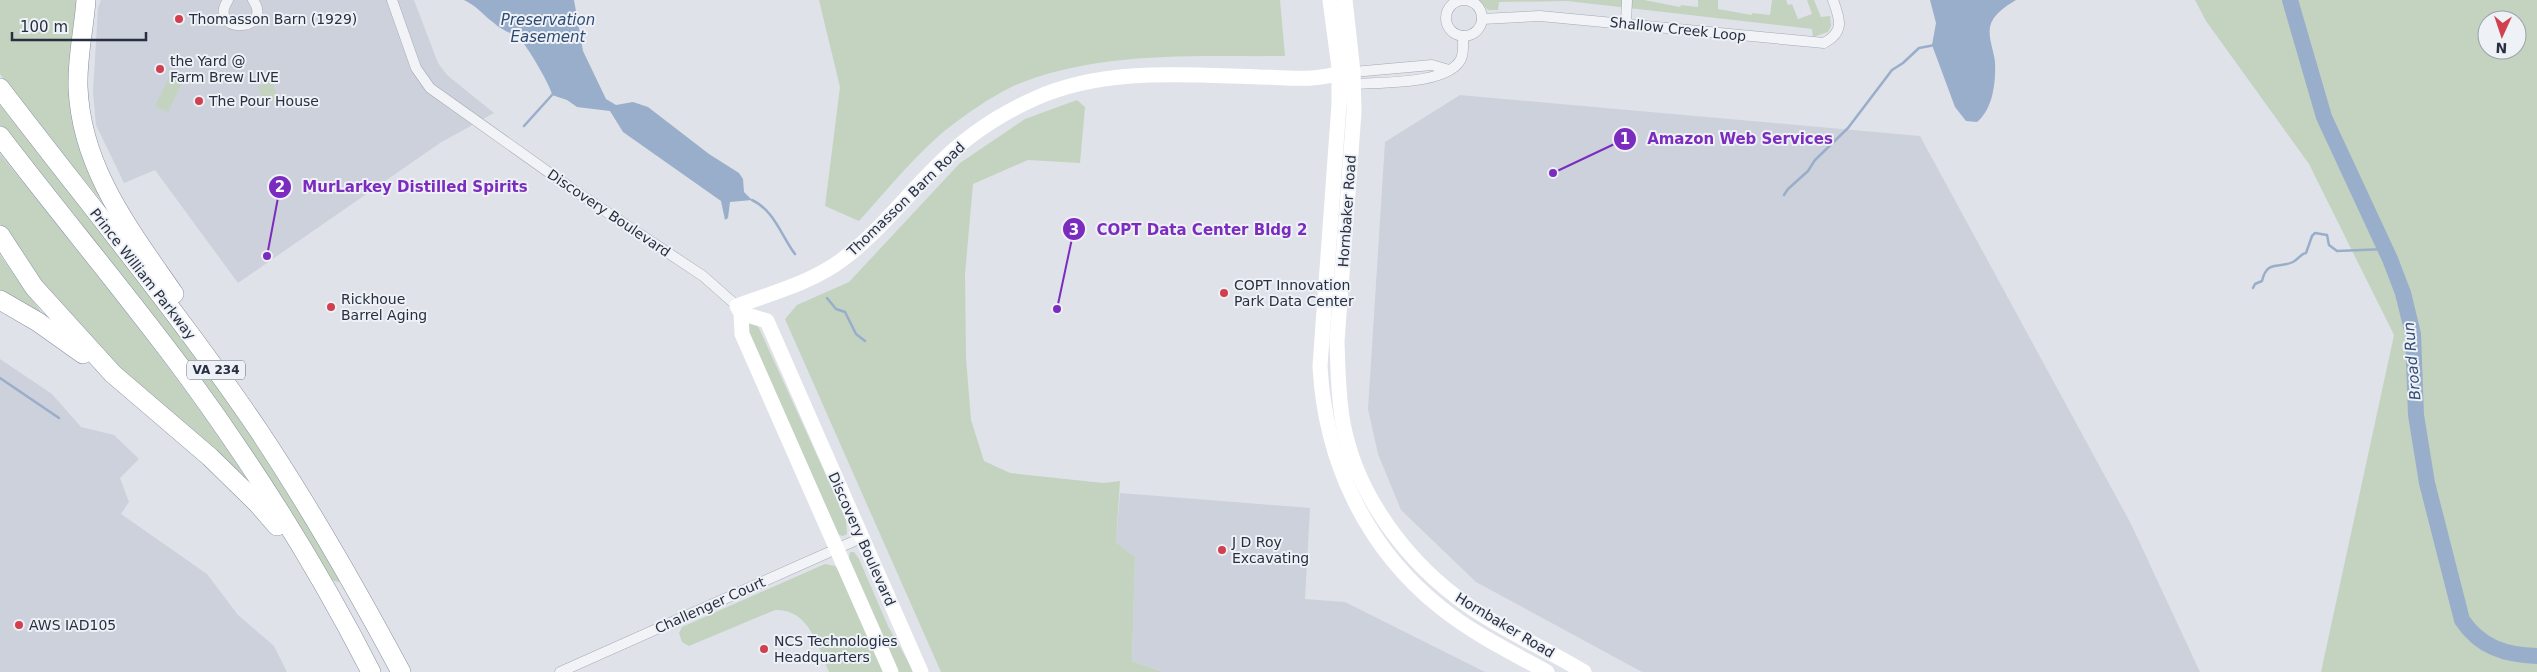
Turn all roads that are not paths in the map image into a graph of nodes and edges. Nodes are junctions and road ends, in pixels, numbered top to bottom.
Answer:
1 (228, 0) edge
2 (253, 0) edge
3 (392, 0) edge
4 (1330, 0) edge
5 (1345, 0) edge
6 (1462, 0) edge
7 (1627, 0) edge
8 (1833, 0) edge
9 (87, 2) edge
10 (1482, 19) junction
11 (1626, 23) junction
12 (1463, 36) junction
13 (1347, 78) junction
14 (0, 88) edge
15 (0, 136) edge
16 (0, 235) edge
17 (0, 300) edge
18 (739, 310) junction
19 (113, 374) junction
20 (259, 431) junction
21 (861, 538) junction
22 (836, 549) junction
23 (340, 614) junction
24 (1522, 637) junction
25 (1512, 653) junction
26 (371, 672) edge
27 (401, 672) edge
28 (560, 672) edge
29 (891, 672) edge
30 (921, 672) edge
31 (1547, 672) edge
32 (1584, 672) edge

1 - 2 street
3 - 18 street, Discovery Boulevard
4 - 13 main road, Hornbaker Road
5 - 13 main road, Hornbaker Road
6 - 10 street
6 - 12 street
7 - 11 street
8 - 11 street, Shallow Creek Loop
9 - 20 highway
10 - 11 street, Shallow Creek Loop
10 - 12 street
12 - 13 street
13 - 18 main road, Thomasson Barn Road
13 - 24 main road, Hornbaker Road
13 - 25 main road, Hornbaker Road
14 - 20 highway, Prince William Parkway / VA 234
15 - 23 highway, Prince William Parkway / VA 234
16 - 19 highway
17 - 19 highway
18 - 21 main road, Discovery Boulevard
18 - 22 main road, Discovery Boulevard
19 - 23 highway
20 - 27 highway, Prince William Parkway / VA 234
21 - 22 street, Challenger Court
21 - 30 main road, Discovery Boulevard
22 - 28 street, Challenger Court
22 - 29 main road, Discovery Boulevard
23 - 26 highway, Prince William Parkway / VA 234
24 - 25 main road
24 - 32 main road, Hornbaker Road
25 - 31 main road, Hornbaker Road

